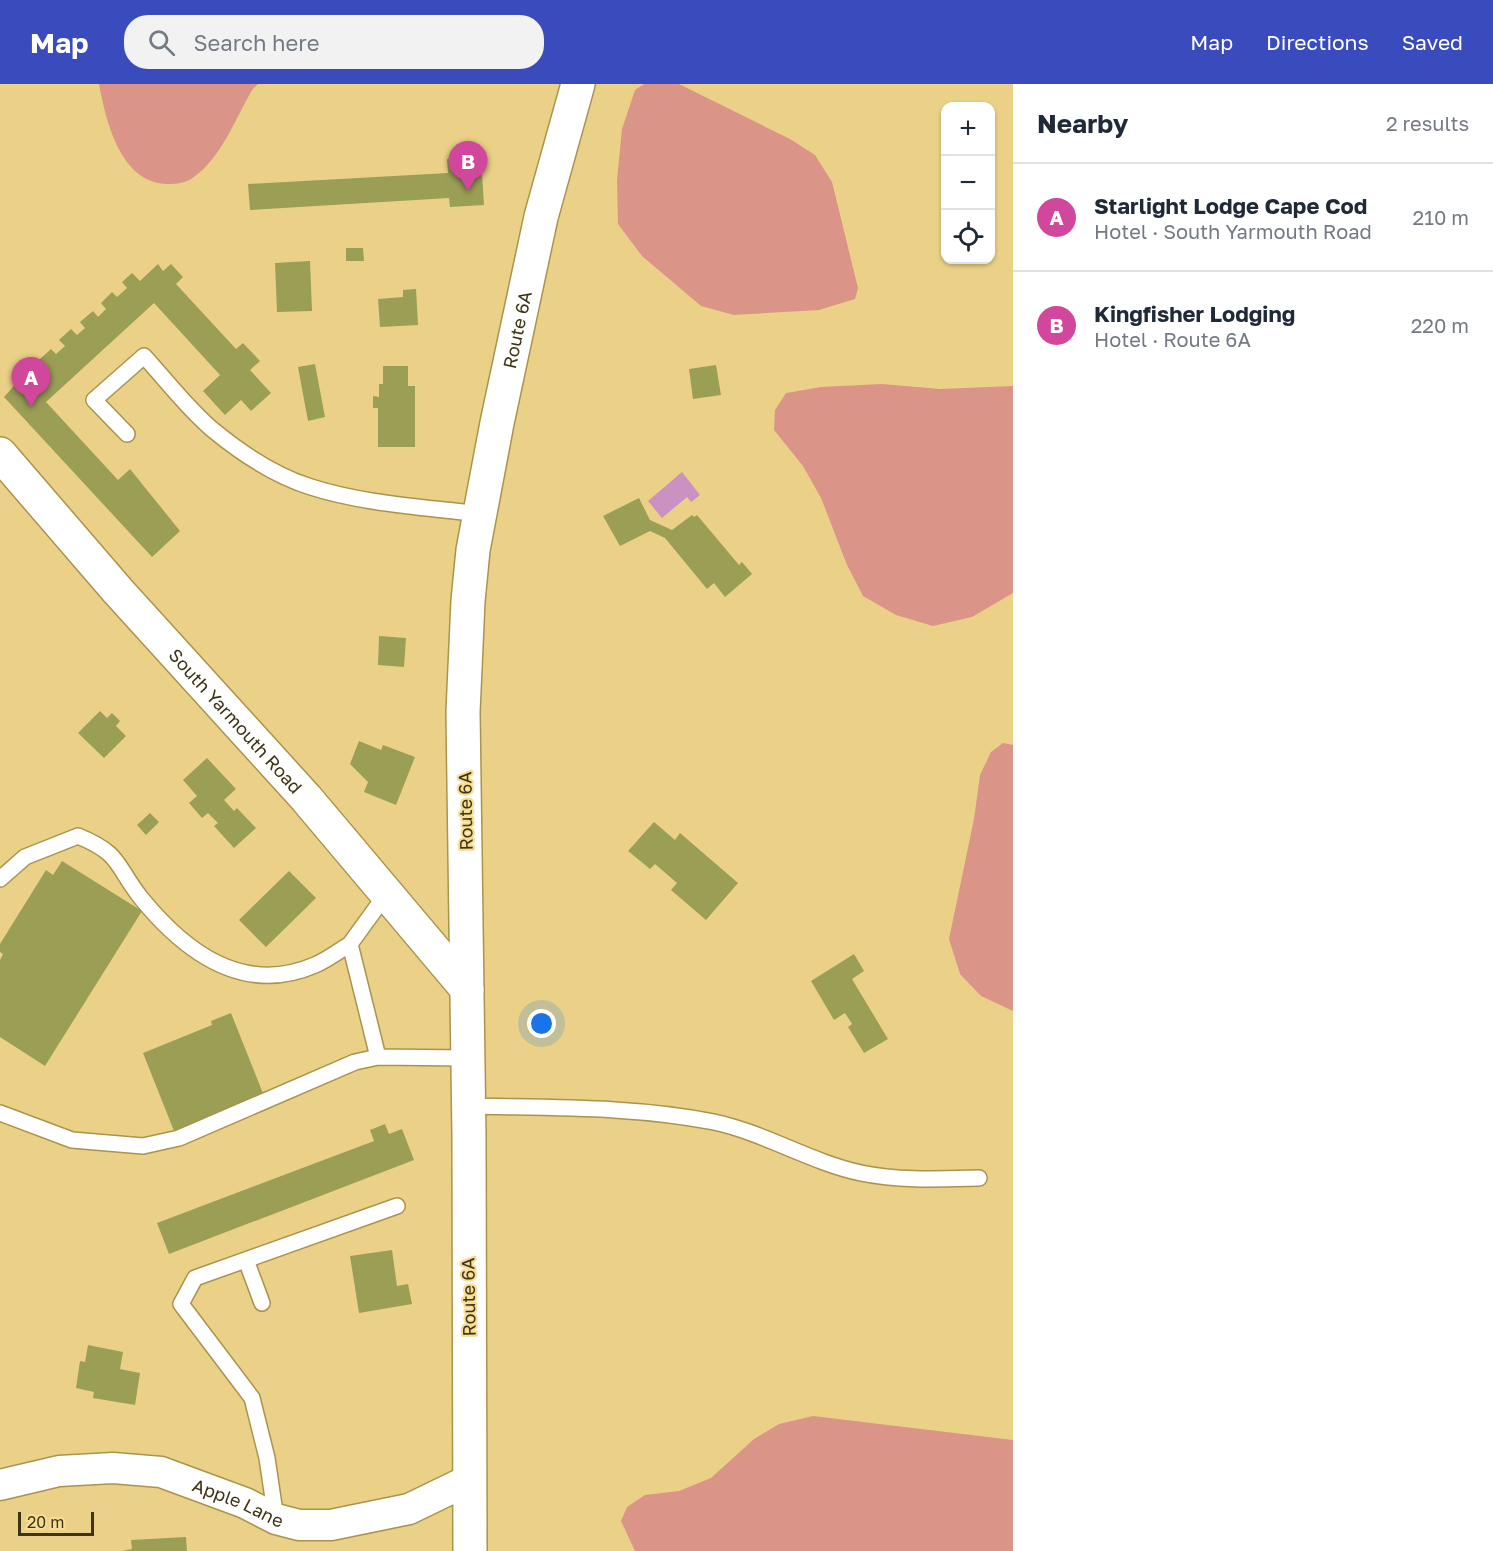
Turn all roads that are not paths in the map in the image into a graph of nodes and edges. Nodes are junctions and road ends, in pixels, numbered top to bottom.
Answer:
1 (578, 84) edge
2 (127, 434) dead end
3 (0, 454) edge
4 (479, 514) junction
5 (0, 879) edge
6 (387, 893) junction
7 (350, 944) junction
8 (467, 989) junction
9 (378, 1057) junction
10 (468, 1058) junction
11 (468, 1106) junction
12 (0, 1113) edge
13 (979, 1178) dead end
14 (397, 1206) dead end
15 (246, 1260) junction
16 (262, 1303) dead end
17 (471, 1479) junction
18 (0, 1485) edge
19 (276, 1519) junction
20 (470, 1551) edge

1 - 4 main road, Route 6A
2 - 4 lane
3 - 6 main road, South Yarmouth Road
4 - 8 main road, Route 6A
5 - 7 lane
6 - 7 lane
6 - 8 main road, South Yarmouth Road
7 - 9 lane
8 - 10 main road, Route 6A
9 - 10 lane
9 - 12 lane
10 - 11 main road, Route 6A
11 - 13 lane
11 - 17 main road, Route 6A
14 - 15 lane
15 - 16 lane
15 - 19 lane
17 - 19 street, Apple Lane
17 - 20 main road, Route 6A
18 - 19 street, Apple Lane

